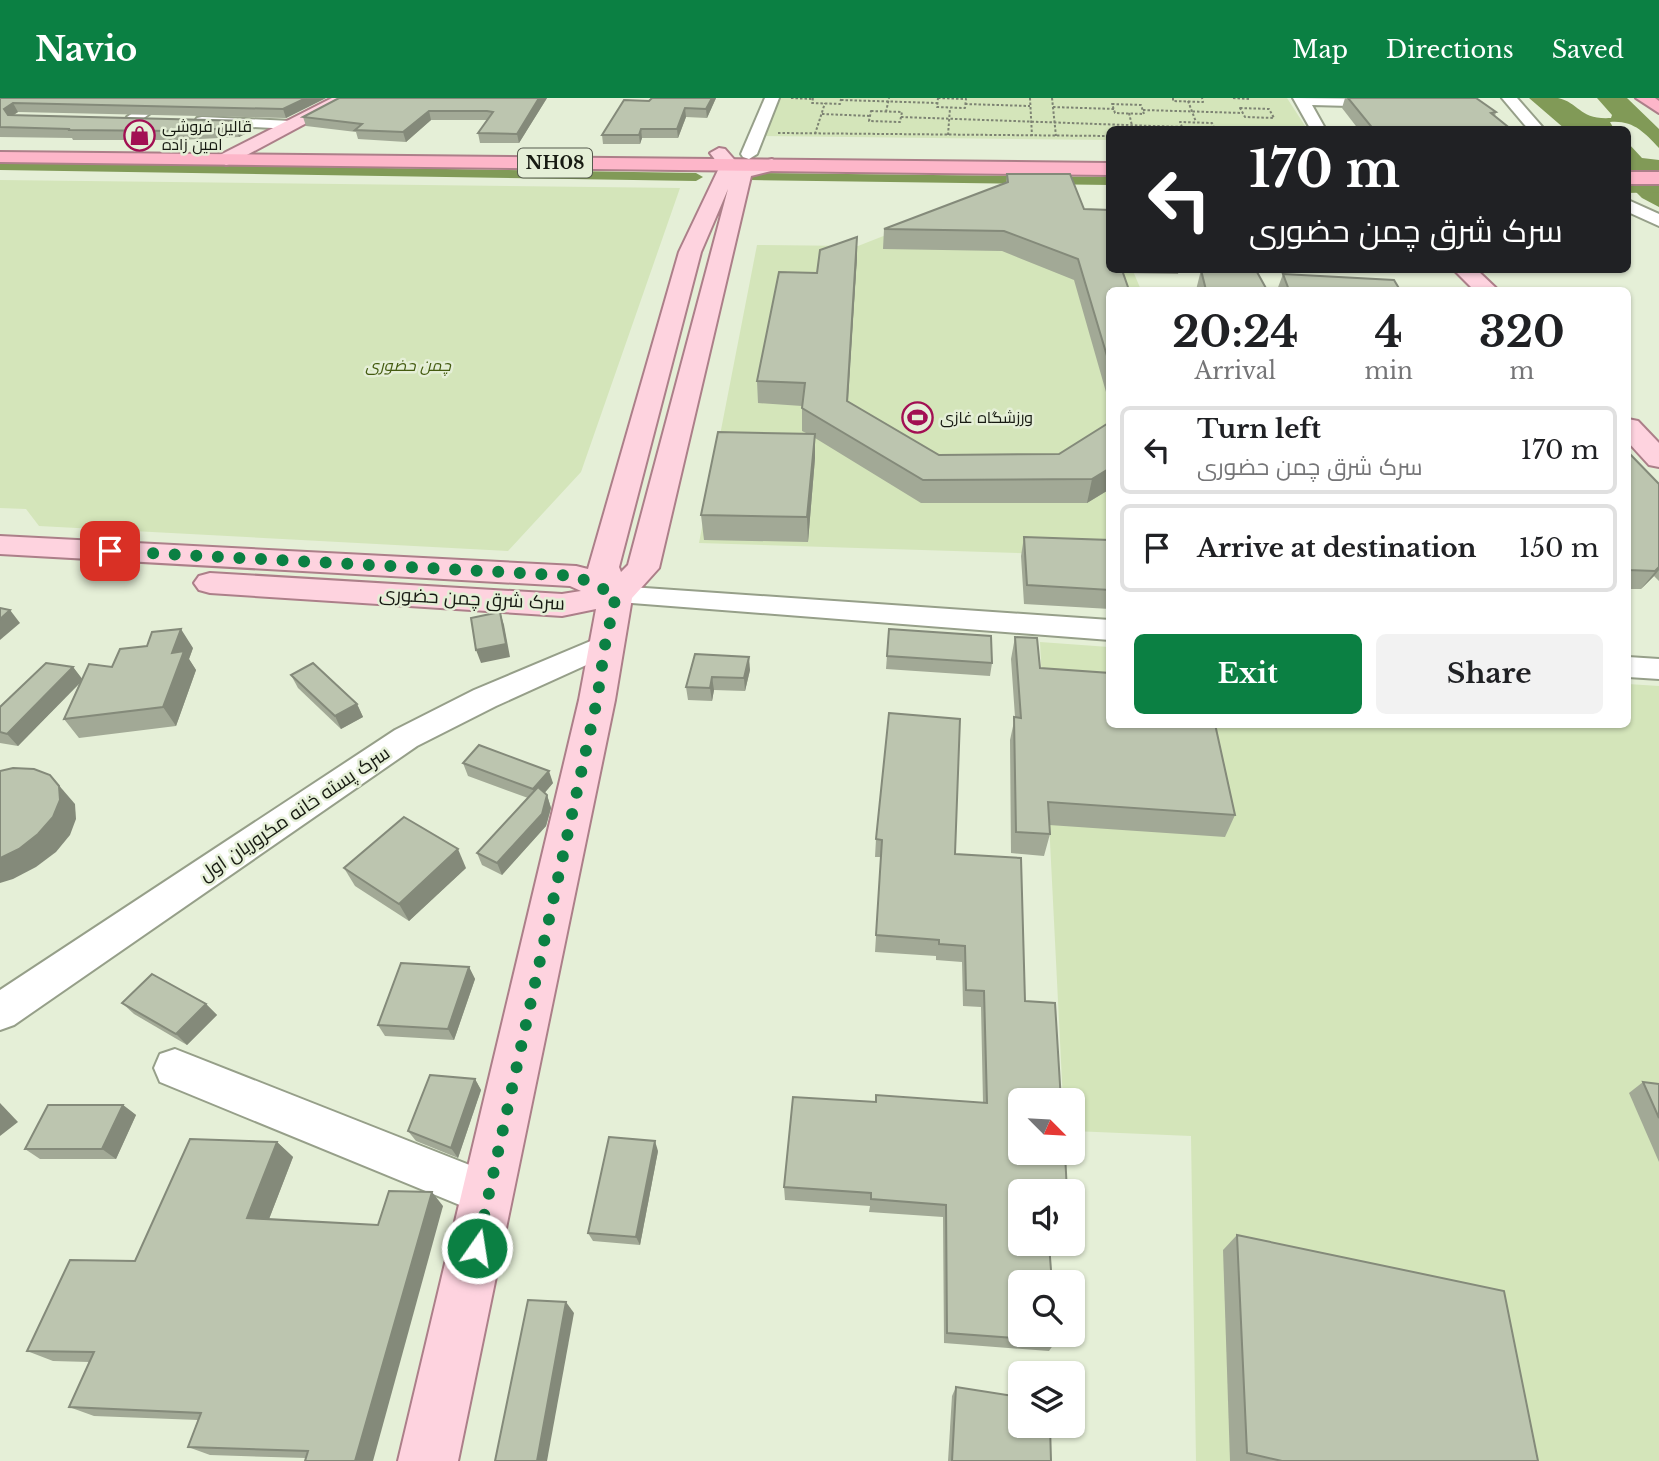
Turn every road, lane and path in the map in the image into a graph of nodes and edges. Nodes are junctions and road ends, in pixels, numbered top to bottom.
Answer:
1 (164, 98) edge
2 (345, 98) edge
3 (367, 98) edge
4 (772, 98) edge
5 (790, 98) edge
6 (813, 98) edge
7 (951, 98) edge
8 (1030, 98) edge
9 (1052, 98) edge
10 (1125, 98) edge
11 (1173, 98) edge
12 (1202, 98) edge
13 (1233, 98) edge
14 (1249, 98) edge
15 (1509, 98) edge
16 (1644, 98) edge
17 (841, 99) edge
18 (1301, 99) edge
19 (889, 100) edge
20 (1188, 101) junction
21 (825, 103) junction
22 (937, 103) junction
23 (1405, 103) edge
24 (965, 104) junction
25 (1127, 104) junction
26 (228, 106) edge
27 (1030, 106) junction
28 (1053, 107) junction
29 (950, 108) junction
30 (1254, 108) junction
31 (1659, 108) edge
32 (1114, 109) junction
33 (1143, 110) junction
34 (1192, 111) junction
35 (887, 112) junction
36 (1129, 113) junction
37 (1243, 113) junction
38 (822, 114) junction
39 (870, 116) junction
40 (901, 117) junction
41 (950, 118) junction
42 (157, 121) edge
43 (183, 121) edge
44 (208, 121) junction
45 (1031, 121) junction
46 (1055, 122) junction
47 (1196, 122) junction
48 (1320, 124) edge
49 (291, 125) junction
50 (1132, 125) junction
51 (1149, 126) edge
52 (1181, 126) edge
53 (1214, 126) edge
54 (1534, 126) edge
55 (768, 133) dead end
56 (815, 134) junction
57 (948, 135) junction
58 (1032, 136) junction
59 (1056, 136) junction
60 (1106, 136) edge
61 (0, 148) edge
62 (248, 154) junction
63 (0, 157) edge
64 (732, 157) junction
65 (1106, 159) edge
66 (876, 161) junction
67 (772, 165) junction
68 (1631, 167) edge
69 (1659, 167) edge
70 (1106, 169) edge
71 (1631, 178) edge
72 (1659, 178) edge
73 (1631, 207) edge
74 (1631, 207) edge
75 (1659, 214) edge
76 (1659, 221) edge
77 (1447, 273) edge
78 (1468, 273) edge
79 (1462, 287) edge
80 (1484, 287) edge
81 (1631, 430) edge
82 (1631, 457) edge
83 (1659, 459) edge
84 (1659, 486) edge
85 (0, 545) edge
86 (0, 570) edge
87 (616, 595) junction
88 (1106, 630) edge
89 (605, 645) junction
90 (1631, 667) edge
91 (1659, 669) edge
92 (0, 1013) edge
93 (175, 1068) dead end
94 (489, 1195) junction
95 (428, 1461) edge

1 - 42 street
2 - 49 main road
3 - 62 main road
4 - 64 street
5 - 6 path
6 - 21 path
7 - 22 path
7 - 24 path
8 - 27 path
9 - 28 path
10 - 25 path
11 - 20 path
12 - 20 path
13 - 14 path
14 - 30 path
15 - 54 street
16 - 31 highway
17 - 19 path
17 - 21 path
18 - 23 street
18 - 48 street
19 - 22 path
19 - 35 path
20 - 34 path
21 - 38 path
22 - 29 path
24 - 27 path
24 - 29 path
25 - 32 path
25 - 33 path
26 - 44 street
27 - 45 path
28 - 32 path
28 - 46 path
29 - 41 path
30 - 37 path
30 - 37 path
32 - 36 path
33 - 34 path
33 - 36 path
34 - 37 path
34 - 47 path
35 - 39 path
35 - 40 path
36 - 50 path
38 - 39 path
38 - 56 path
39 - 40 path
40 - 41 path
41 - 45 path
41 - 57 path
43 - 44 street
44 - 49 street
45 - 46 path
45 - 58 path
46 - 50 path
46 - 59 path
47 - 52 path
47 - 53 path
49 - 62 main road
50 - 51 path
55 - 56 path
56 - 57 path
57 - 58 path
58 - 59 path
59 - 60 path
61 - 62 highway, NH08
62 - 63 highway, NH08
62 - 64 highway, NH08
64 - 66 highway, NH08
64 - 67 highway, NH08
64 - 87 main road
65 - 66 highway, NH08
66 - 67 highway, NH08
66 - 70 highway, NH08
67 - 87 main road
68 - 69 highway
71 - 72 highway
73 - 75 street
74 - 76 street
77 - 79 main road
78 - 80 main road
81 - 83 main road
82 - 84 main road
85 - 87 main road, سرک شرق چمن حضوری
86 - 87 main road, سرک شرق چمن حضوری
87 - 88 street
87 - 89 main road
89 - 92 street, سرک پسته خانه مکروریان اول
89 - 94 main road
90 - 91 street
93 - 94 street
94 - 95 main road

